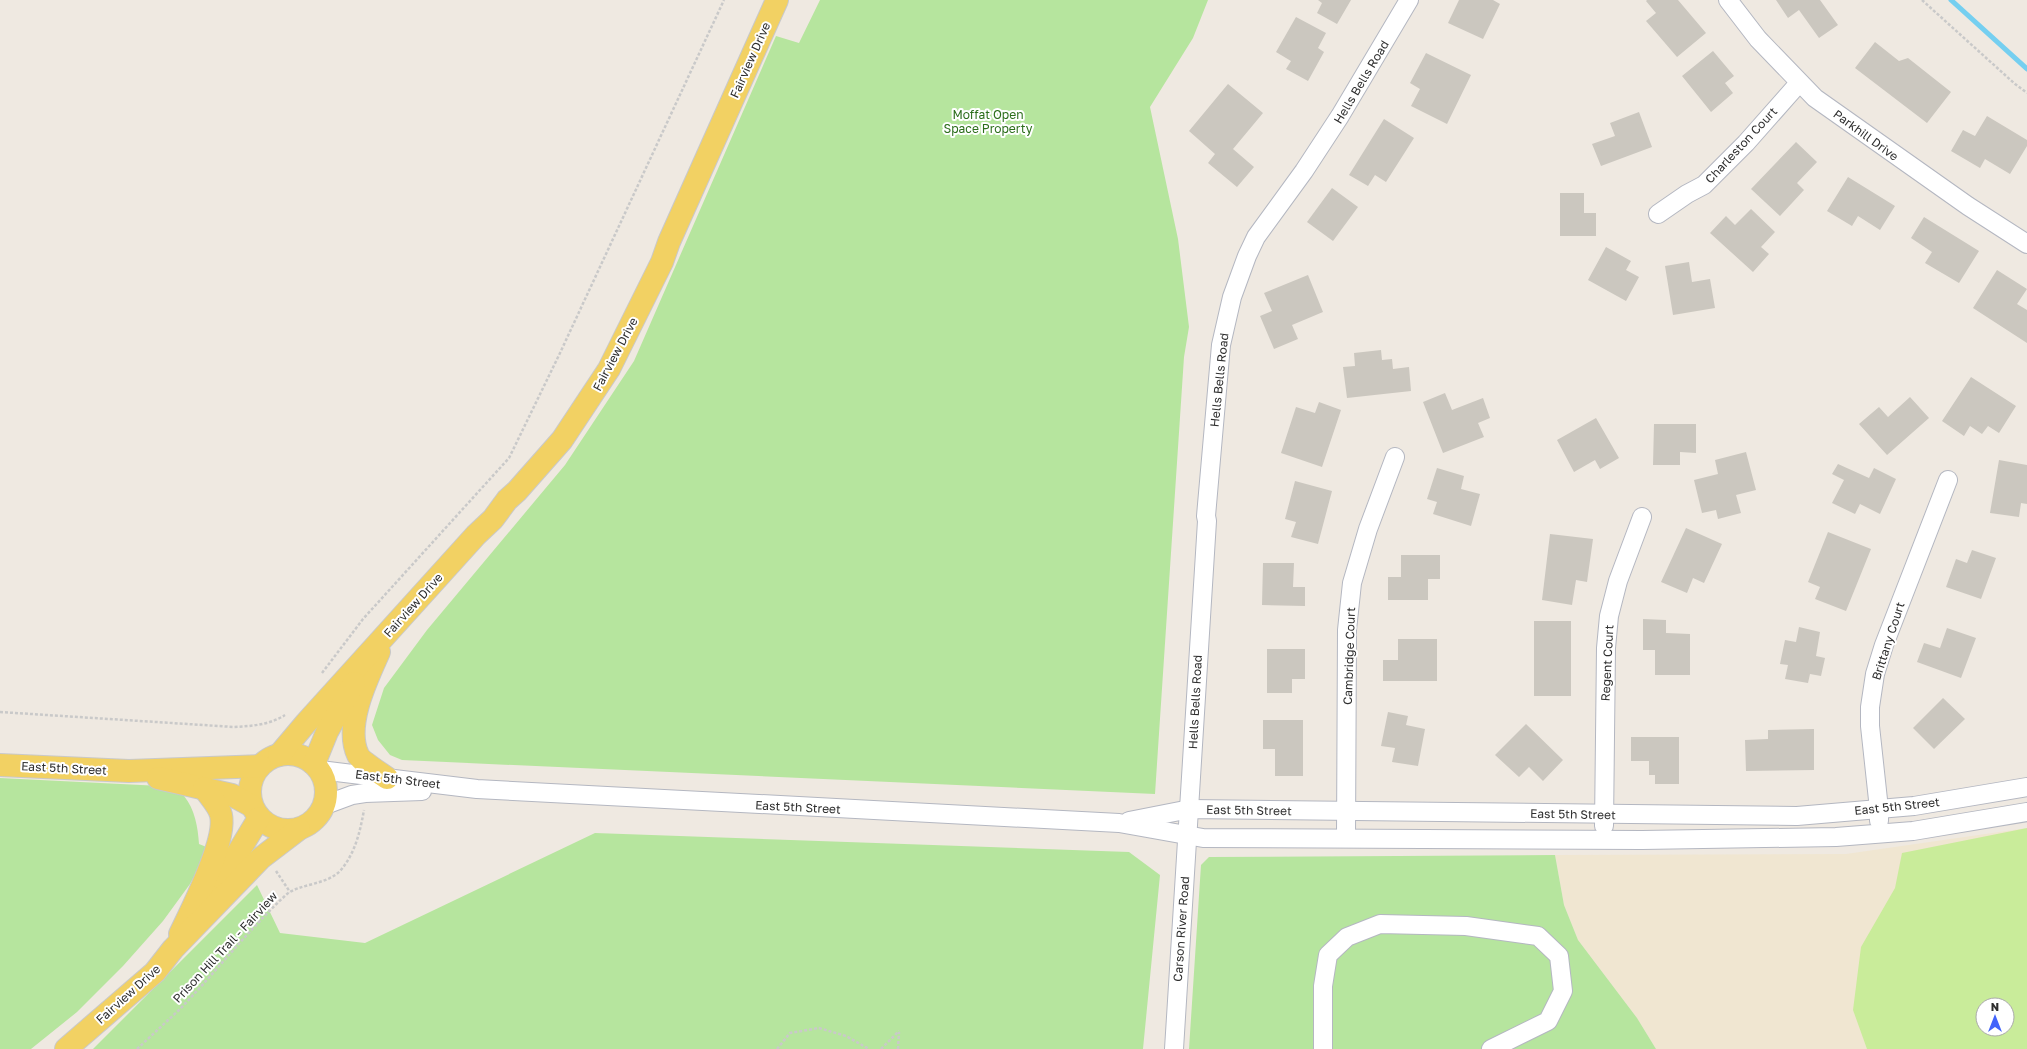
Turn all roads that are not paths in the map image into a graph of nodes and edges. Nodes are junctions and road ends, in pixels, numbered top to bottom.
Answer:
1 (777, 0) edge
2 (1409, 0) edge
3 (1728, 0) edge
4 (1799, 83) junction
5 (1658, 214) dead end
6 (2027, 244) edge
7 (1396, 457) dead end
8 (1948, 480) dead end
9 (1642, 516) dead end
10 (385, 636) junction
11 (370, 653) junction
12 (279, 755) junction
13 (0, 765) edge
14 (260, 766) junction
15 (317, 767) junction
16 (129, 771) junction
17 (386, 778) junction
18 (2027, 787) edge
19 (204, 788) junction
20 (476, 789) junction
21 (324, 805) junction
22 (1190, 809) junction
23 (1879, 809) junction
24 (256, 812) junction
25 (1346, 812) junction
26 (2027, 812) edge
27 (1604, 814) junction
28 (1119, 823) junction
29 (299, 829) junction
30 (1878, 834) junction
31 (1187, 835) junction
32 (1346, 838) junction
33 (1604, 838) junction
34 (180, 942) junction
35 (66, 1049) edge
36 (1174, 1049) edge
37 (1323, 1049) edge
38 (1490, 1049) edge

1 - 10 main road, Fairview Drive
2 - 22 street, Hells Bells Road
3 - 4 street, Parkhill Drive
4 - 5 street, Charleston Court
4 - 6 street, Parkhill Drive
7 - 25 street, Cambridge Court
8 - 23 street, Brittany Court
9 - 27 street, Regent Court
10 - 11 main road, Fairview Drive
10 - 17 main road
11 - 12 main road, Fairview Drive
11 - 15 main road, Fairview Drive
12 - 14 main road
12 - 15 main road
13 - 16 main road, East 5th Street
14 - 16 main road, East 5th Street
14 - 24 main road
15 - 17 street, East 5th Street
15 - 21 main road
16 - 19 main road, East 5th Street
17 - 20 street, East 5th Street
18 - 23 street, East 5th Street
19 - 24 main road, East 5th Street
19 - 34 main road
20 - 21 street, East 5th Street
20 - 28 street, East 5th Street
21 - 29 main road
22 - 25 street, East 5th Street
22 - 28 street, East 5th Street
22 - 31 street, Carson River Road
23 - 27 street, East 5th Street
23 - 30 street, Brittany Court
24 - 29 main road
24 - 34 main road, Fairview Drive
25 - 27 street, East 5th Street
25 - 32 street, Cambridge Court
26 - 30 street, East 5th Street
27 - 33 street, Regent Court
28 - 31 street, East 5th Street
29 - 34 main road, Fairview Drive
30 - 33 street, East 5th Street
31 - 32 street, East 5th Street
31 - 36 street, Carson River Road
32 - 33 street, East 5th Street
34 - 35 main road, Fairview Drive
37 - 38 street

